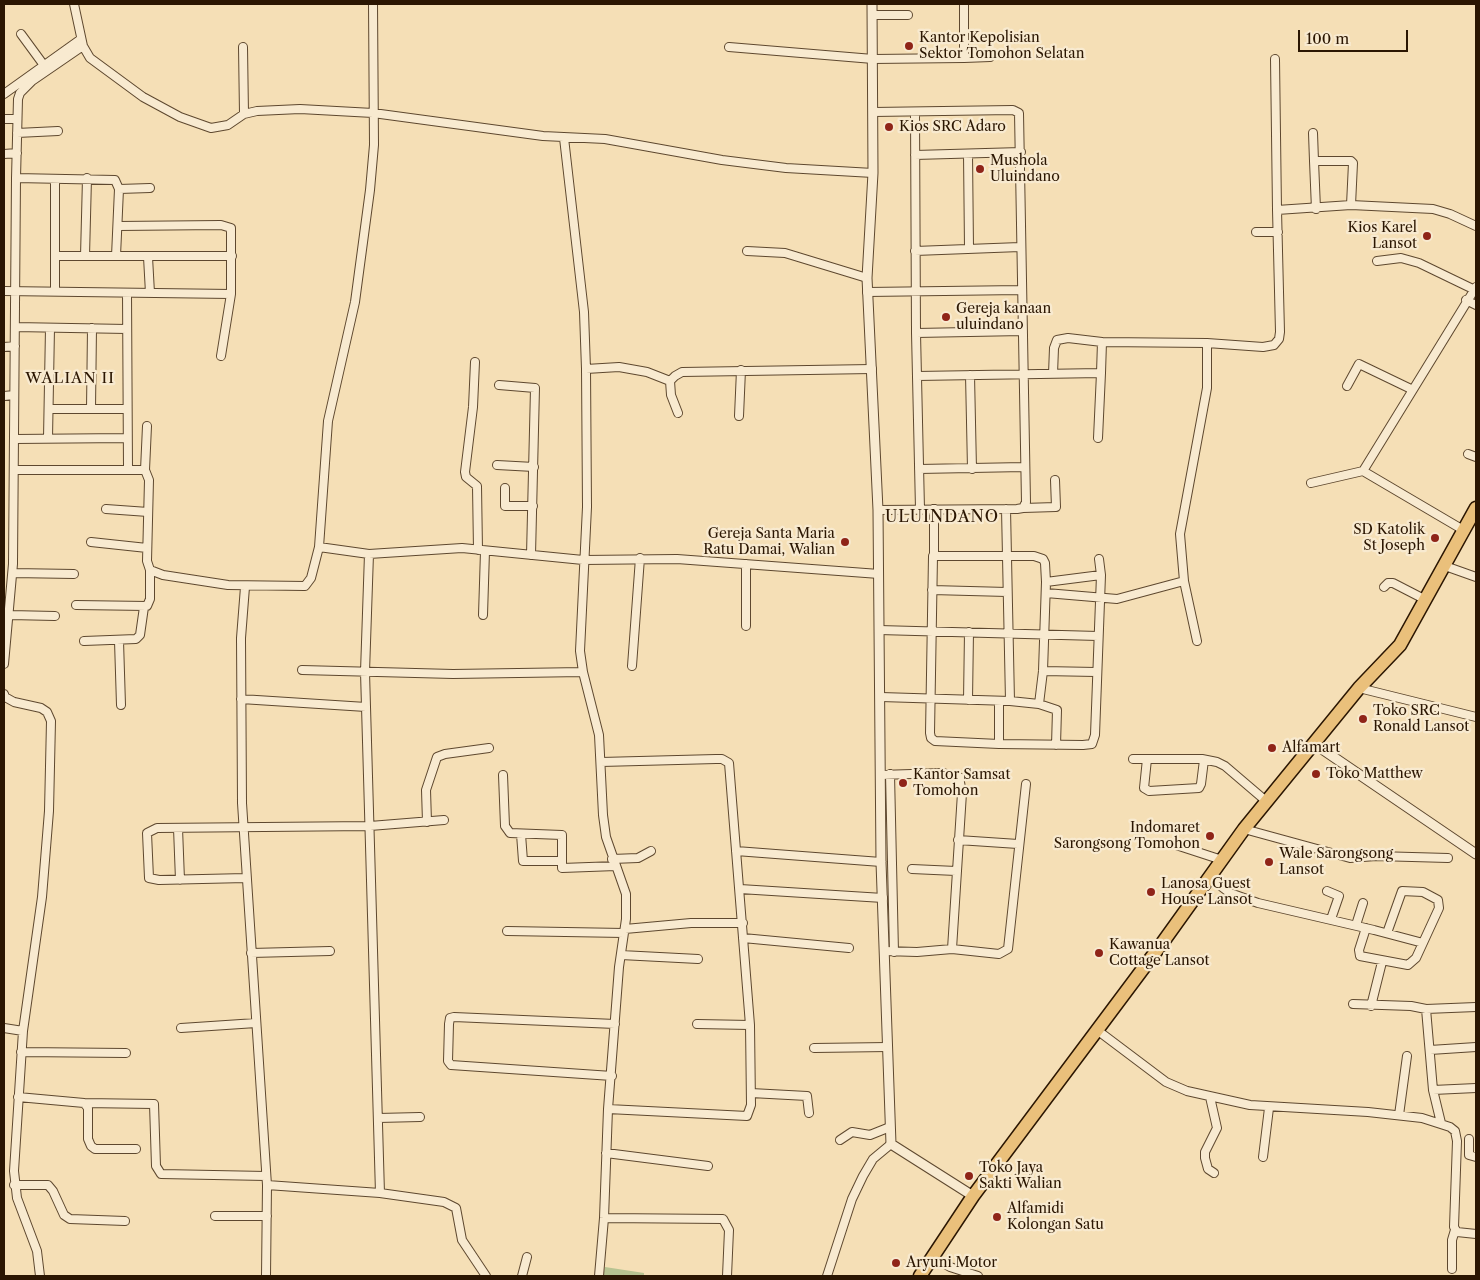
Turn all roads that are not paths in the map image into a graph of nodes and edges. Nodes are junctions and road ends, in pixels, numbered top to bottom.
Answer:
1 (74, 4) edge
2 (373, 4) edge
3 (872, 4) edge
4 (964, 4) edge
5 (872, 15) junction
6 (908, 15) dead end
7 (21, 34) dead end
8 (82, 43) junction
9 (243, 47) dead end
10 (729, 47) dead end
11 (990, 57) dead end
12 (964, 58) junction
13 (873, 59) junction
14 (1275, 59) dead end
15 (43, 64) junction
16 (14, 87) junction
17 (20, 93) junction
18 (4, 94) edge
19 (873, 112) junction
20 (915, 112) junction
21 (373, 113) junction
22 (244, 114) junction
23 (4, 119) edge
24 (17, 119) junction
25 (58, 131) dead end
26 (17, 132) junction
27 (1313, 133) dead end
28 (564, 138) junction
29 (1021, 152) junction
30 (17, 153) junction
31 (4, 154) edge
32 (968, 154) junction
33 (915, 155) junction
34 (1314, 161) junction
35 (873, 173) junction
36 (16, 178) junction
37 (87, 178) junction
38 (55, 179) junction
39 (119, 188) junction
40 (150, 188) dead end
41 (1351, 205) junction
42 (1316, 209) junction
43 (1277, 210) junction
44 (118, 226) junction
45 (1476, 226) edge
46 (1256, 232) dead end
47 (1278, 232) junction
48 (1020, 247) junction
49 (969, 248) junction
50 (747, 251) dead end
51 (915, 251) junction
52 (55, 256) junction
53 (85, 256) junction
54 (116, 256) junction
55 (232, 256) junction
56 (148, 258) junction
57 (1377, 261) dead end
58 (867, 278) junction
59 (1476, 288) edge
60 (1021, 290) junction
61 (4, 291) edge
62 (15, 291) junction
63 (55, 292) junction
64 (868, 292) junction
65 (916, 292) junction
66 (127, 293) junction
67 (150, 293) junction
68 (231, 294) junction
69 (1466, 300) junction
70 (1476, 305) edge
71 (15, 327) junction
72 (50, 328) junction
73 (92, 328) junction
74 (127, 329) junction
75 (1023, 331) junction
76 (916, 333) junction
77 (1102, 342) junction
78 (1207, 343) junction
79 (4, 346) edge
80 (14, 346) junction
81 (222, 356) dead end
82 (475, 362) dead end
83 (586, 369) junction
84 (872, 369) junction
85 (741, 370) junction
86 (1101, 373) junction
87 (1024, 374) junction
88 (1054, 374) junction
89 (970, 375) junction
90 (917, 376) junction
91 (670, 381) junction
92 (499, 385) dead end
93 (1347, 386) dead end
94 (1411, 389) junction
95 (14, 395) junction
96 (4, 396) edge
97 (49, 409) junction
98 (91, 409) junction
99 (126, 409) junction
100 (678, 413) dead end
101 (739, 416) dead end
102 (148, 426) dead end
103 (48, 438) junction
104 (127, 438) junction
105 (1098, 438) dead end
106 (15, 439) junction
107 (1468, 454) dead end
108 (1476, 457) edge
109 (497, 466) dead end
110 (534, 467) junction
111 (1024, 467) junction
112 (128, 469) junction
113 (972, 469) junction
114 (15, 470) junction
115 (145, 470) junction
116 (919, 470) junction
117 (1363, 472) junction
118 (1055, 480) dead end
119 (1311, 483) dead end
120 (505, 488) dead end
121 (4, 497) edge
122 (12, 497) junction
123 (533, 506) junction
124 (106, 508) dead end
125 (1023, 508) junction
126 (1476, 508) edge
127 (920, 509) junction
128 (934, 509) junction
129 (1006, 509) junction
130 (878, 510) junction
131 (148, 512) junction
132 (1465, 531) junction
133 (91, 542) dead end
134 (319, 547) junction
135 (147, 548) junction
136 (482, 550) junction
137 (369, 554) junction
138 (531, 555) junction
139 (934, 555) junction
140 (1007, 557) junction
141 (640, 558) junction
142 (1099, 559) dead end
143 (583, 560) junction
144 (4, 563) edge
145 (14, 564) junction
146 (746, 564) junction
147 (1445, 566) junction
148 (150, 570) junction
149 (13, 573) junction
150 (74, 574) dead end
151 (879, 574) junction
152 (1101, 574) junction
153 (1476, 577) edge
154 (1184, 581) junction
155 (1046, 582) junction
156 (245, 587) junction
157 (1384, 587) dead end
158 (8, 589) edge
159 (932, 590) junction
160 (1007, 592) junction
161 (1046, 593) junction
162 (1101, 596) junction
163 (1426, 600) junction
164 (76, 605) dead end
165 (144, 607) junction
166 (10, 615) junction
167 (483, 615) dead end
168 (55, 616) dead end
169 (746, 626) dead end
170 (6, 628) edge
171 (878, 630) junction
172 (931, 632) junction
173 (969, 632) junction
174 (1007, 633) junction
175 (1044, 633) junction
176 (1098, 636) junction
177 (84, 641) dead end
178 (120, 641) junction
179 (1197, 641) dead end
180 (4, 664) edge
181 (632, 666) dead end
182 (302, 670) dead end
183 (1043, 671) junction
184 (365, 672) junction
185 (582, 672) junction
186 (1096, 672) junction
187 (1359, 688) junction
188 (4, 694) edge
189 (880, 697) junction
190 (930, 698) junction
191 (241, 699) junction
192 (968, 700) junction
193 (999, 701) junction
194 (1010, 701) junction
195 (1039, 704) junction
196 (121, 705) dead end
197 (366, 707) junction
198 (1476, 717) edge
199 (1313, 743) junction
200 (999, 744) junction
201 (1056, 745) junction
202 (489, 748) dead end
203 (1133, 759) dead end
204 (1147, 759) junction
205 (1204, 760) junction
206 (601, 762) junction
207 (885, 774) junction
208 (503, 775) dead end
209 (1026, 784) dead end
210 (1266, 801) junction
211 (444, 820) dead end
212 (427, 822) junction
213 (243, 826) junction
214 (370, 826) junction
215 (178, 828) junction
216 (1244, 829) junction
217 (522, 834) junction
218 (958, 840) junction
219 (1018, 844) junction
220 (1176, 845) dead end
221 (651, 851) dead end
222 (736, 851) junction
223 (1476, 854) edge
224 (1448, 858) dead end
225 (1222, 860) junction
226 (562, 861) junction
227 (614, 862) junction
228 (881, 862) junction
229 (912, 869) dead end
230 (956, 871) junction
231 (246, 878) junction
232 (1210, 878) junction
233 (180, 880) junction
234 (740, 889) junction
235 (1327, 891) dead end
236 (882, 898) junction
237 (1363, 903) dead end
238 (1331, 919) junction
239 (743, 923) junction
240 (1356, 925) junction
241 (1366, 928) junction
242 (507, 931) dead end
243 (625, 931) junction
244 (1387, 933) junction
245 (743, 938) junction
246 (1423, 943) junction
247 (849, 948) dead end
248 (952, 949) junction
249 (330, 951) dead end
250 (889, 951) junction
251 (251, 953) junction
252 (621, 955) junction
253 (698, 959) dead end
254 (1382, 962) junction
255 (1353, 1004) dead end
256 (1371, 1006) junction
257 (1476, 1007) edge
258 (1426, 1009) junction
259 (256, 1022) junction
260 (616, 1024) junction
261 (697, 1024) dead end
262 (750, 1026) junction
263 (4, 1028) edge
264 (181, 1028) dead end
265 (1096, 1030) junction
266 (23, 1031) junction
267 (888, 1046) junction
268 (1476, 1047) edge
269 (814, 1048) dead end
270 (1430, 1050) junction
271 (21, 1052) junction
272 (126, 1052) dead end
273 (1407, 1056) dead end
274 (612, 1076) junction
275 (1476, 1088) edge
276 (1433, 1090) junction
277 (750, 1093) junction
278 (18, 1097) junction
279 (1210, 1097) junction
280 (84, 1103) junction
281 (1269, 1108) junction
282 (608, 1109) junction
283 (809, 1113) dead end
284 (1399, 1115) junction
285 (420, 1117) dead end
286 (378, 1118) junction
287 (1441, 1123) junction
288 (890, 1127) junction
289 (1469, 1139) dead end
290 (840, 1140) dead end
291 (891, 1144) junction
292 (136, 1149) dead end
293 (606, 1153) junction
294 (1476, 1157) edge
295 (1263, 1158) dead end
296 (708, 1166) dead end
297 (1214, 1173) dead end
298 (266, 1176) junction
299 (14, 1185) junction
300 (266, 1186) junction
301 (380, 1193) junction
302 (973, 1196) junction
303 (215, 1216) dead end
304 (267, 1216) junction
305 (604, 1218) junction
306 (125, 1221) dead end
307 (1455, 1230) junction
308 (1476, 1234) edge
309 (527, 1257) dead end
310 (932, 1257) junction
311 (1452, 1269) dead end
312 (40, 1276) edge
313 (266, 1276) edge
314 (486, 1276) edge
315 (522, 1276) edge
316 (599, 1276) edge
317 (727, 1276) edge
318 (827, 1276) edge
319 (920, 1276) edge
320 (978, 1276) edge

1 - 8 street
2 - 21 street
3 - 5 street
4 - 12 street
5 - 6 street
5 - 13 street
7 - 15 street
8 - 15 street
8 - 17 street
8 - 22 street
9 - 22 street
10 - 13 street
11 - 12 street
12 - 13 street
13 - 19 street
14 - 43 street
15 - 16 street
16 - 17 street
16 - 18 street
17 - 24 street
19 - 20 street
19 - 35 street
20 - 29 street
20 - 33 street
21 - 22 street
21 - 28 street
21 - 134 street
23 - 24 street
24 - 26 street
25 - 26 street
26 - 30 street
27 - 34 street
28 - 35 street
28 - 83 street
29 - 32 street
29 - 48 street
30 - 31 street
30 - 36 street
32 - 33 street
32 - 49 street
33 - 51 street
34 - 41 street
34 - 42 street
35 - 58 street
36 - 38 street
36 - 62 street
37 - 38 street
37 - 39 street
37 - 53 street
38 - 52 street
39 - 40 street
39 - 44 street
41 - 42 street
41 - 45 street
42 - 43 street
43 - 47 street
44 - 54 street
44 - 55 street
46 - 47 street
47 - 78 street
48 - 49 street
48 - 60 street
49 - 51 street
50 - 58 street
51 - 65 street
52 - 53 street
52 - 63 street
53 - 54 street
54 - 56 street
55 - 56 street
55 - 68 street
56 - 67 street
57 - 59 street
58 - 64 street
59 - 69 street
60 - 65 street
60 - 75 street
61 - 62 street
62 - 63 street
62 - 71 street
63 - 66 street
64 - 65 street
64 - 84 street
65 - 76 street
66 - 67 street
66 - 74 street
67 - 68 street
68 - 81 street
69 - 70 street
69 - 94 street
71 - 72 street
71 - 80 street
72 - 73 street
72 - 97 street
73 - 74 street
73 - 98 street
74 - 99 street
75 - 76 street
75 - 87 street
76 - 90 street
77 - 78 street
77 - 86 street
77 - 88 street
78 - 154 street
79 - 80 street
80 - 95 street
82 - 136 street
83 - 91 street
83 - 143 street
84 - 85 street
84 - 130 street
85 - 91 street
85 - 101 street
86 - 88 street
86 - 105 street
87 - 88 street
87 - 89 street
87 - 111 street
89 - 90 street
89 - 113 street
90 - 116 street
91 - 100 street
92 - 110 street
93 - 94 street
94 - 117 street
95 - 96 street
95 - 106 street
97 - 98 street
97 - 103 street
98 - 99 street
99 - 104 street
102 - 115 street
103 - 104 street
103 - 106 street
104 - 112 street
106 - 114 street
107 - 108 street
109 - 110 street
110 - 123 street
111 - 113 street
111 - 125 street
112 - 114 street
112 - 115 street
113 - 116 street
114 - 122 street
115 - 131 street
116 - 127 street
117 - 119 street
117 - 132 street
118 - 125 street
120 - 123 street
121 - 122 street
122 - 145 street
123 - 138 street
124 - 131 street
125 - 129 street
126 - 132 highway
127 - 128 street
127 - 130 street
128 - 129 street
128 - 139 street
129 - 140 street
130 - 151 street
131 - 135 street
132 - 147 highway
133 - 135 street
134 - 137 street
134 - 156 street
135 - 148 street
136 - 137 street
136 - 138 street
136 - 167 street
137 - 184 street
138 - 143 street
139 - 140 street
139 - 159 street
140 - 155 street
140 - 160 street
141 - 143 street
141 - 146 street
141 - 181 street
142 - 152 street
143 - 185 street
144 - 145 street
145 - 149 street
146 - 151 street
146 - 169 street
147 - 153 street
147 - 163 highway
148 - 156 street
148 - 165 street
149 - 150 street
149 - 158 street
151 - 171 street
152 - 155 street
152 - 162 street
154 - 162 street
154 - 179 street
155 - 161 street
156 - 191 street
157 - 163 street
158 - 166 street
159 - 160 street
159 - 172 street
160 - 174 street
161 - 162 street
161 - 175 street
162 - 176 street
163 - 187 highway
164 - 165 street
165 - 178 street
166 - 168 street
166 - 170 street
170 - 180 street
171 - 172 street
171 - 189 street
172 - 173 street
172 - 190 street
173 - 174 street
173 - 192 street
174 - 175 street
174 - 194 street
175 - 176 street
175 - 183 street
176 - 186 street
177 - 178 street
178 - 196 street
182 - 184 street
183 - 186 street
183 - 195 street
184 - 185 street
184 - 197 street
185 - 206 street
186 - 201 street
187 - 198 street
187 - 199 highway
188 - 266 street
189 - 190 street
189 - 207 street
190 - 192 street
190 - 200 street
191 - 197 street
191 - 213 street
192 - 193 street
193 - 194 street
193 - 200 street
194 - 195 street
195 - 201 street
197 - 214 street
199 - 210 highway
199 - 223 street
200 - 201 street
202 - 212 street
203 - 204 street
204 - 205 street
204 - 205 street
205 - 210 street
206 - 222 street
206 - 227 street
207 - 218 street
207 - 228 street
207 - 250 street
208 - 217 street
209 - 219 street
210 - 216 highway
211 - 212 street
212 - 214 street
213 - 214 street
213 - 215 street
213 - 231 street
214 - 286 street
215 - 233 street
215 - 233 street
216 - 224 street
216 - 225 highway
217 - 226 street
217 - 226 street
218 - 219 street
218 - 230 street
219 - 248 street
220 - 225 street
221 - 227 street
222 - 228 street
222 - 234 street
225 - 232 highway
226 - 227 street
227 - 243 street
228 - 236 street
229 - 230 street
230 - 248 street
231 - 233 street
231 - 251 street
232 - 238 street
232 - 265 highway
234 - 236 street
234 - 239 street
235 - 238 street
236 - 250 street
237 - 240 street
238 - 240 street
239 - 243 street
239 - 245 street
240 - 241 street
241 - 244 street
241 - 254 street
242 - 243 street
243 - 252 street
244 - 246 street
244 - 246 street
245 - 247 street
245 - 262 street
246 - 254 street
248 - 250 street
249 - 251 street
250 - 267 street
251 - 259 street
252 - 253 street
252 - 260 street
254 - 256 street
255 - 256 street
256 - 258 street
257 - 258 street
258 - 270 street
259 - 264 street
259 - 298 street
260 - 274 street
260 - 274 street
261 - 262 street
262 - 277 street
263 - 266 street
265 - 279 street
265 - 302 highway
266 - 271 street
267 - 269 street
267 - 288 street
268 - 270 street
270 - 276 street
271 - 272 street
271 - 278 street
273 - 284 street
274 - 282 street
275 - 276 street
276 - 287 street
277 - 282 street
277 - 283 street
278 - 280 street
278 - 299 street
279 - 281 street
279 - 297 street
280 - 292 street
280 - 298 street
281 - 284 street
281 - 295 street
282 - 293 street
284 - 287 street
285 - 286 street
286 - 301 street
287 - 307 street
288 - 290 street
288 - 291 street
289 - 294 street
291 - 302 street
291 - 318 street
293 - 296 street
293 - 305 street
298 - 300 street
299 - 306 street
299 - 312 street
300 - 301 street
300 - 304 street
301 - 314 street
302 - 310 highway
303 - 304 street
304 - 313 street
305 - 316 street
305 - 317 street
307 - 308 street
307 - 311 street
309 - 315 street
310 - 319 highway
310 - 320 street

